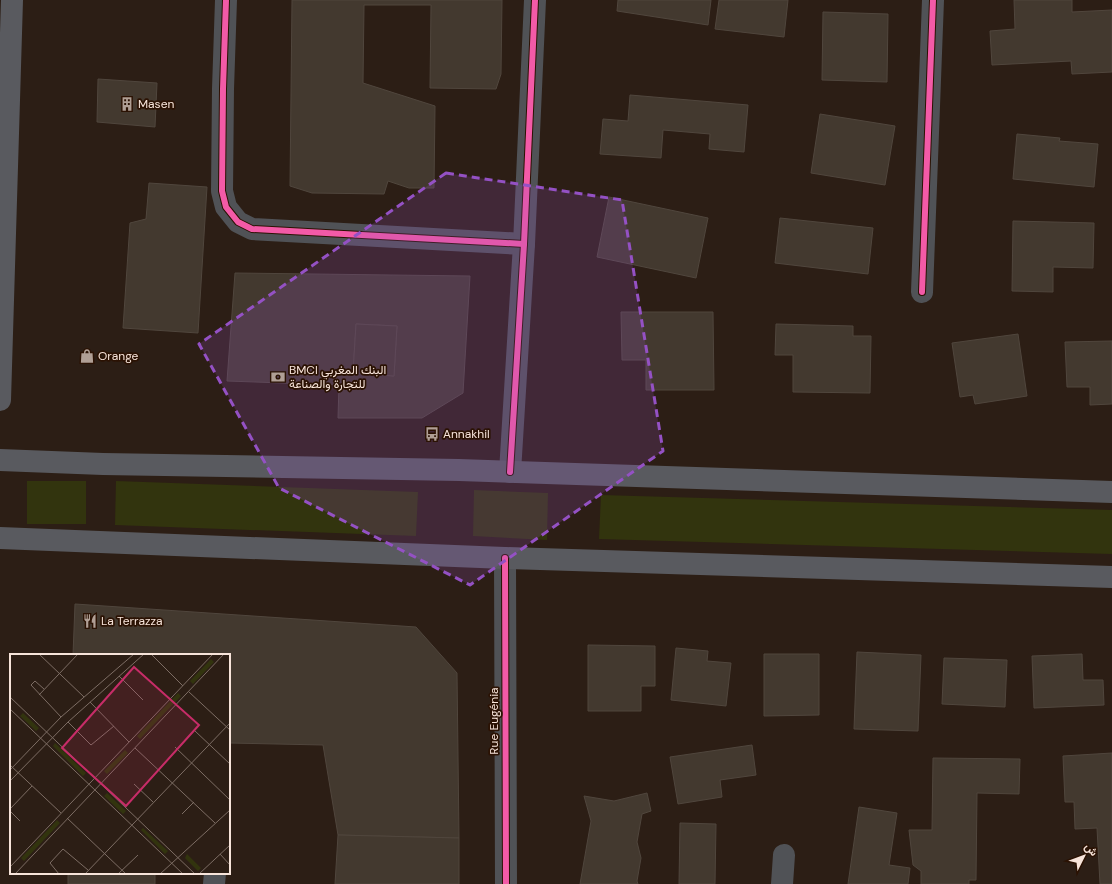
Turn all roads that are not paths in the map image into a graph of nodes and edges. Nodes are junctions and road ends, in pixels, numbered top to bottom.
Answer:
1 (12, 0) edge
2 (226, 0) edge
3 (535, 0) edge
4 (933, 0) edge
5 (524, 244) junction
6 (922, 292) dead end
7 (0, 400) edge
8 (0, 460) edge
9 (510, 472) junction
10 (1112, 492) edge
11 (0, 538) edge
12 (505, 558) junction
13 (1112, 577) edge
14 (784, 855) dead end
15 (215, 874) edge
16 (214, 884) edge
17 (506, 884) edge
18 (782, 884) edge

1 - 7 main road
2 - 5 street
3 - 5 street
4 - 6 street
5 - 9 street
8 - 9 main road
9 - 10 main road
11 - 12 main road
12 - 13 main road
12 - 17 street, Rue Eugénia
14 - 18 street
15 - 16 street

